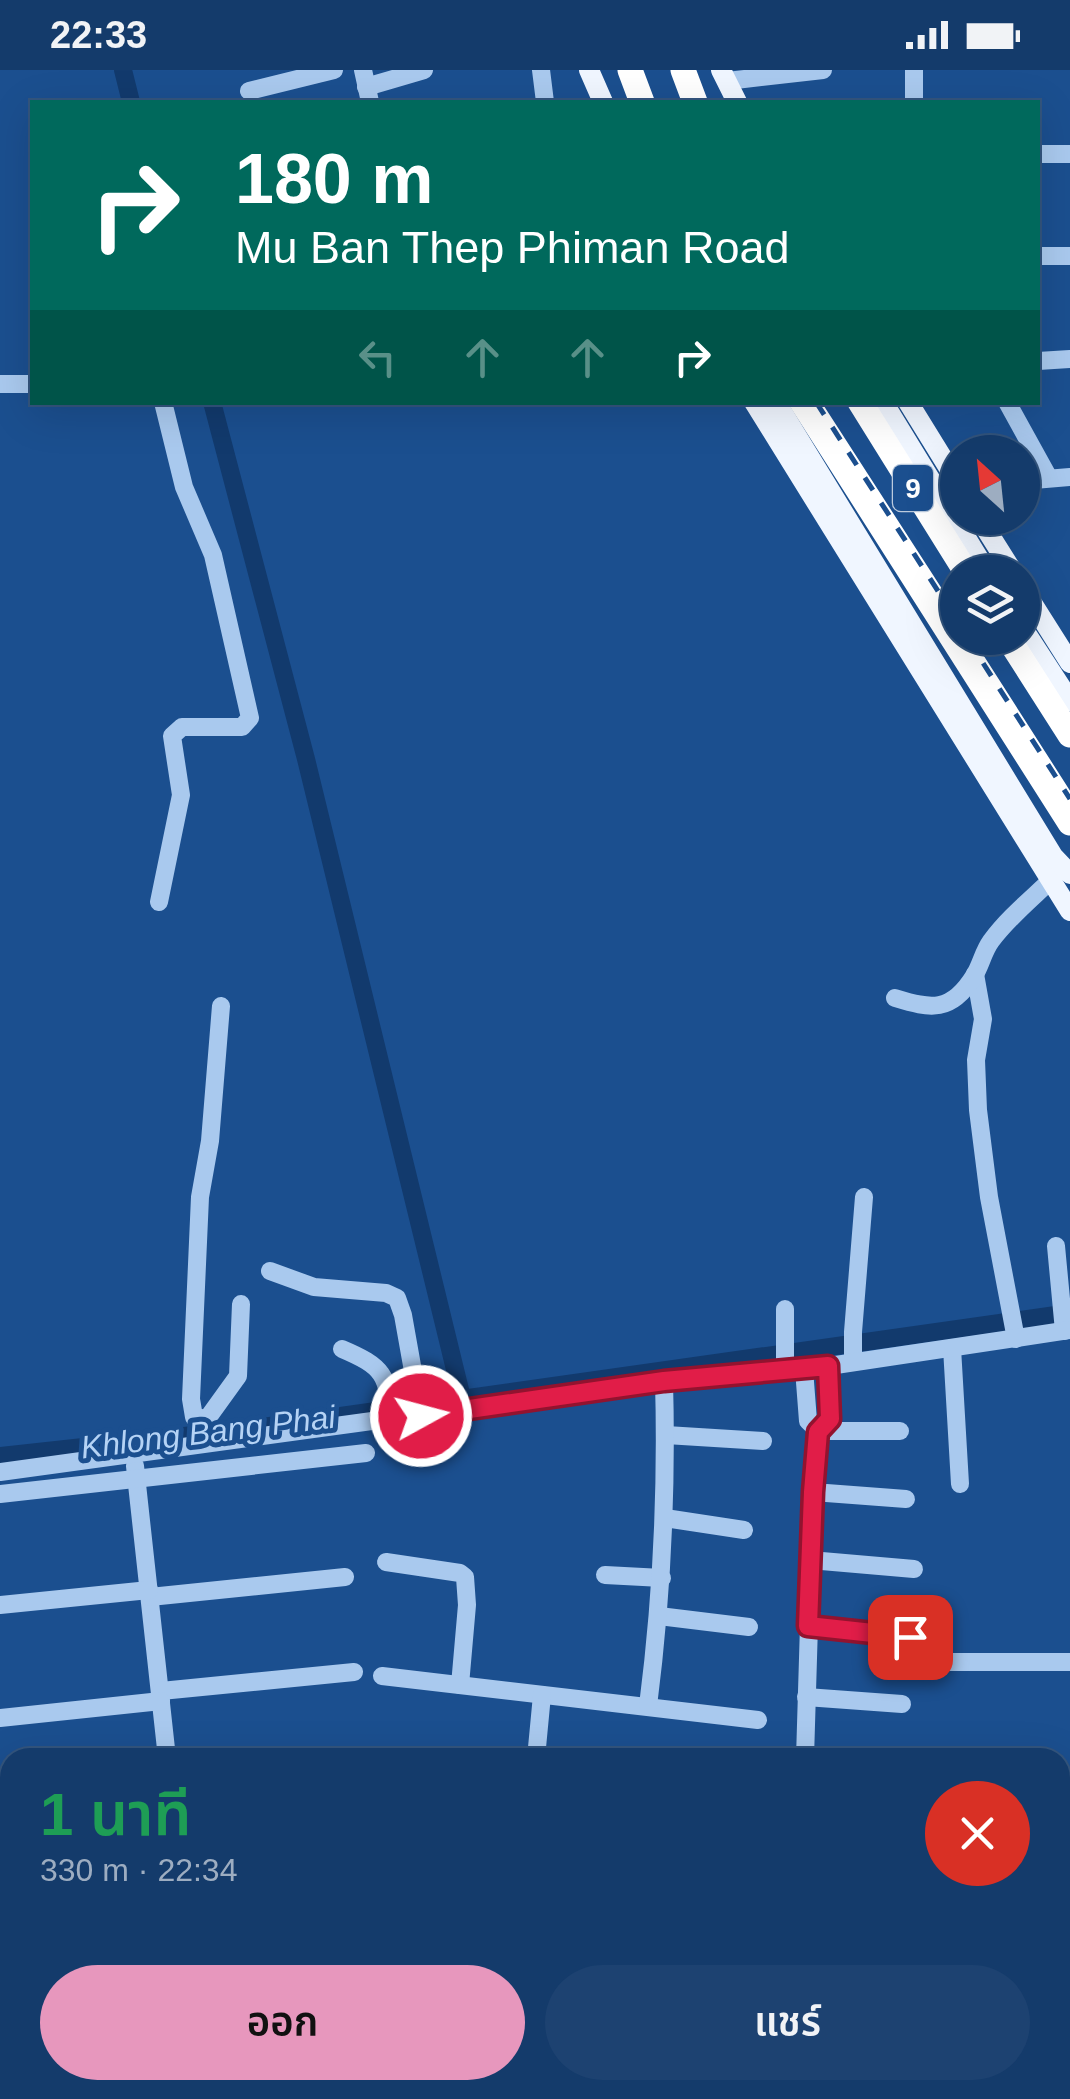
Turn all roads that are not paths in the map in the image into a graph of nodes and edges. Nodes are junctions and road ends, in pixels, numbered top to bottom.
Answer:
1 (334, 70) edge
2 (424, 70) edge
3 (541, 70) edge
4 (590, 70) edge
5 (630, 70) edge
6 (683, 70) edge
7 (823, 70) edge
8 (914, 70) edge
9 (723, 81) edge
10 (366, 86) edge
11 (250, 91) dead end
12 (545, 100) edge
13 (602, 100) edge
14 (641, 100) edge
15 (694, 100) edge
16 (914, 100) edge
17 (1040, 154) edge
18 (1070, 154) edge
19 (1040, 256) edge
20 (1070, 256) edge
21 (1070, 359) edge
22 (1040, 360) edge
23 (0, 384) edge
24 (30, 384) edge
25 (164, 405) edge
26 (756, 405) edge
27 (778, 405) edge
28 (804, 405) edge
29 (862, 405) edge
30 (885, 405) edge
31 (910, 405) edge
32 (1009, 405) edge
33 (940, 454) edge
34 (1049, 478) junction
35 (1070, 478) edge
36 (1040, 479) edge
37 (955, 555) edge
38 (976, 555) edge
39 (1040, 616) edge
40 (1019, 655) edge
41 (1040, 655) edge
42 (1070, 663) edge
43 (1070, 701) edge
44 (1070, 735) edge
45 (1070, 823) edge
46 (1060, 877) edge
47 (159, 902) dead end
48 (1070, 910) edge
49 (975, 974) junction
50 (895, 998) dead end
51 (220, 1006) dead end
52 (864, 1196) dead end
53 (1056, 1246) dead end
54 (270, 1271) dead end
55 (241, 1304) dead end
56 (785, 1309) dead end
57 (1066, 1328) edge
58 (1016, 1334) junction
59 (952, 1348) junction
60 (342, 1349) dead end
61 (853, 1358) junction
62 (785, 1366) junction
63 (828, 1366) junction
64 (804, 1369) junction
65 (664, 1381) junction
66 (420, 1412) junction
67 (390, 1416) junction
68 (207, 1431) junction
69 (900, 1431) dead end
70 (818, 1432) junction
71 (666, 1435) junction
72 (763, 1441) dead end
73 (366, 1453) dead end
74 (134, 1456) junction
75 (0, 1472) edge
76 (136, 1477) junction
77 (960, 1484) dead end
78 (813, 1492) junction
79 (0, 1494) edge
80 (906, 1499) dead end
81 (666, 1518) junction
82 (744, 1530) dead end
83 (810, 1560) junction
84 (386, 1562) dead end
85 (914, 1568) dead end
86 (604, 1575) dead end
87 (345, 1576) dead end
88 (662, 1578) junction
89 (149, 1594) junction
90 (0, 1604) edge
91 (660, 1616) junction
92 (808, 1626) junction
93 (749, 1627) dead end
94 (910, 1637) dead end
95 (935, 1662) dead end
96 (1070, 1662) edge
97 (354, 1672) dead end
98 (382, 1676) dead end
99 (460, 1685) junction
100 (542, 1695) junction
101 (161, 1696) junction
102 (806, 1697) junction
103 (902, 1704) dead end
104 (648, 1706) junction
105 (0, 1718) edge
106 (758, 1720) dead end
107 (166, 1748) edge
108 (537, 1748) edge
109 (805, 1748) edge

1 - 11 street
2 - 10 street
3 - 12 street
4 - 13 main road
5 - 14 highway
6 - 15 highway
7 - 9 street
8 - 16 street
17 - 18 street
19 - 20 street
21 - 22 street
23 - 24 street
25 - 47 street
26 - 46 main road
27 - 46 main road
28 - 45 highway, 9
29 - 37 highway, 9
30 - 38 main road
31 - 33 main road
32 - 34 street
34 - 35 street
34 - 36 street
39 - 42 main road
40 - 44 highway
41 - 43 main road
46 - 48 main road
46 - 49 street
49 - 50 street
49 - 58 street
51 - 68 street
52 - 61 street
53 - 57 street
54 - 66 street
55 - 68 street
56 - 62 street
57 - 58 street
58 - 59 street
59 - 61 street
59 - 77 street
60 - 67 street
61 - 63 street
62 - 64 street
62 - 65 street
63 - 64 street
63 - 70 street
64 - 70 street
65 - 66 street
65 - 71 street
66 - 67 street
67 - 68 street
68 - 74 street
69 - 70 street
70 - 78 street
71 - 72 street
71 - 81 street
73 - 76 street
74 - 75 street
74 - 76 street
76 - 79 street
76 - 89 street
78 - 80 street
78 - 83 street
81 - 82 street
81 - 88 street
83 - 85 street
83 - 92 street
84 - 99 street
86 - 88 street
87 - 89 street
88 - 91 street
89 - 90 street
89 - 101 street
91 - 93 street
91 - 104 street
92 - 94 street
92 - 102 street
95 - 96 street
97 - 101 street
98 - 99 street
99 - 100 street
100 - 104 street
100 - 108 street
101 - 105 street
101 - 107 street
102 - 103 street
102 - 109 street
104 - 106 street

